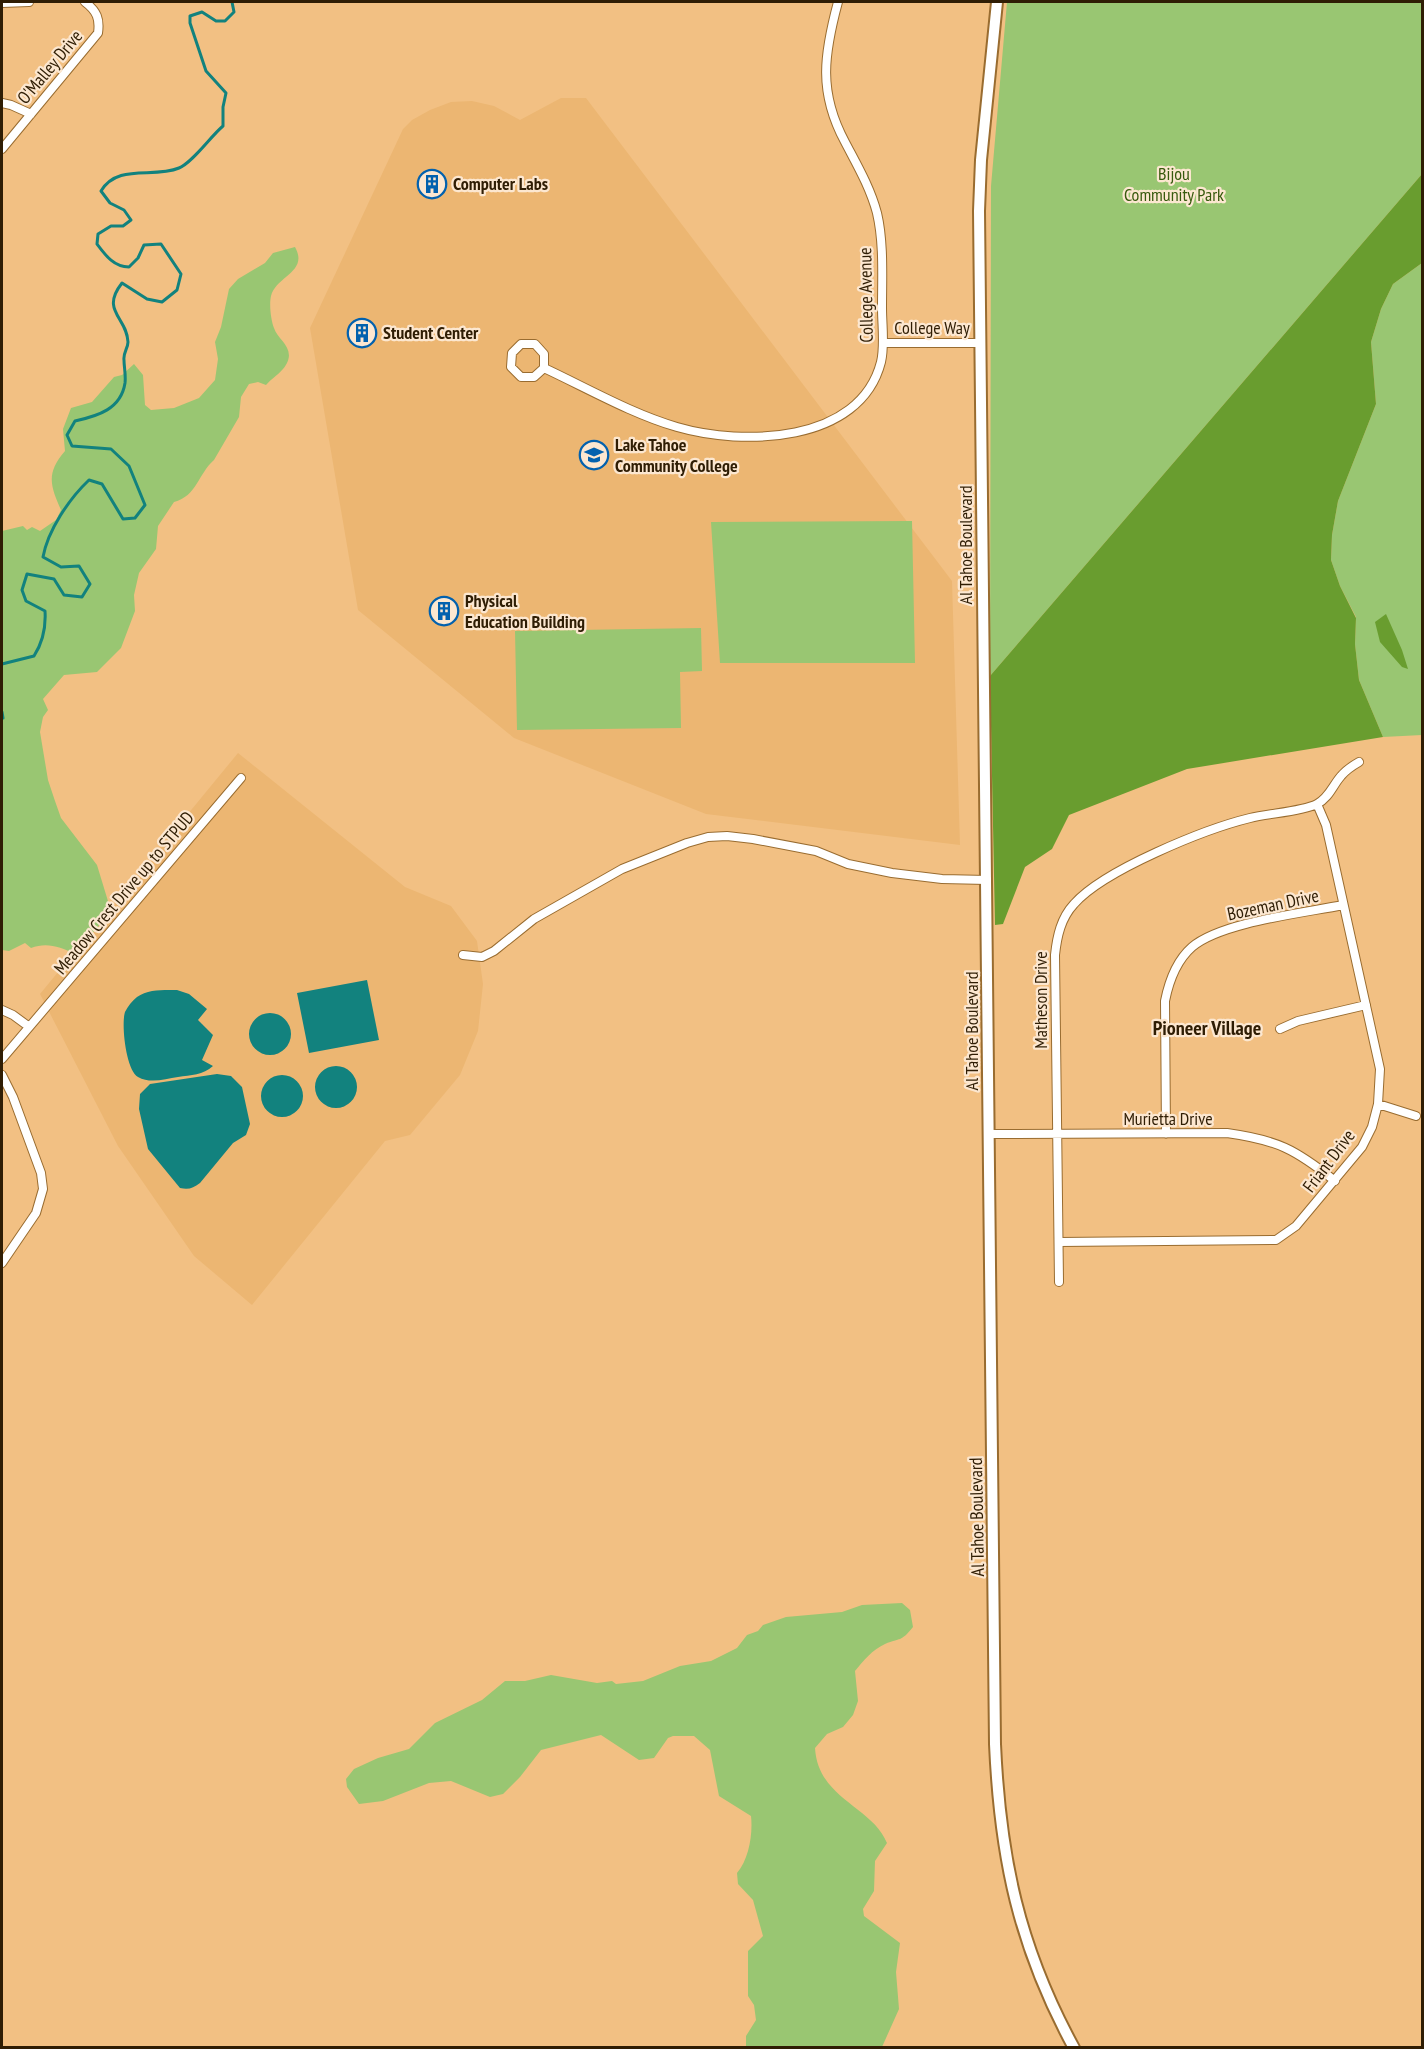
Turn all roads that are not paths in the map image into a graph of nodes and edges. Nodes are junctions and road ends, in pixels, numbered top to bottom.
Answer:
1 (29, 2) edge
2 (85, 2) edge
3 (838, 2) edge
4 (997, 2) edge
5 (2, 3) edge
6 (2, 103) edge
7 (31, 114) junction
8 (2, 149) edge
9 (883, 343) junction
10 (981, 343) junction
11 (544, 368) junction
12 (1359, 762) dead end
13 (241, 778) dead end
14 (1317, 804) junction
15 (987, 880) junction
16 (1343, 905) junction
17 (463, 955) dead end
18 (1366, 1005) junction
19 (2, 1010) edge
20 (28, 1026) junction
21 (1280, 1029) dead end
22 (2, 1059) edge
23 (2, 1075) edge
24 (1378, 1104) junction
25 (1416, 1116) dead end
26 (989, 1134) junction
27 (1058, 1134) junction
28 (1166, 1134) junction
29 (1335, 1181) junction
30 (1059, 1242) junction
31 (2, 1263) edge
32 (1059, 1282) dead end
33 (1074, 2048) edge

1 - 5 street
2 - 7 street, O'Malley Drive
3 - 9 street, College Avenue
4 - 10 main road, Al Tahoe Boulevard
6 - 7 street
7 - 8 street, O'Malley Drive
9 - 10 street, College Way
9 - 11 street, College Avenue
10 - 15 main road, Al Tahoe Boulevard
11 - 11 street
12 - 14 street
13 - 20 street, Meadow Crest Drive up to STPUD
14 - 16 street, Friant Drive
14 - 27 street, Matheson Drive
15 - 17 street
15 - 26 main road, Al Tahoe Boulevard
16 - 18 street, Friant Drive
16 - 28 street, Bozeman Drive
18 - 21 street
18 - 24 street, Friant Drive
19 - 20 street
20 - 22 street, Meadow Crest Drive up to STPUD
23 - 31 street
24 - 25 street
24 - 29 street, Friant Drive
26 - 27 street, Murietta Drive
26 - 33 main road, Al Tahoe Boulevard
27 - 28 street, Murietta Drive
27 - 30 street, Matheson Drive
28 - 29 street, Murietta Drive
29 - 30 street, Friant Drive
30 - 32 street, Matheson Drive

